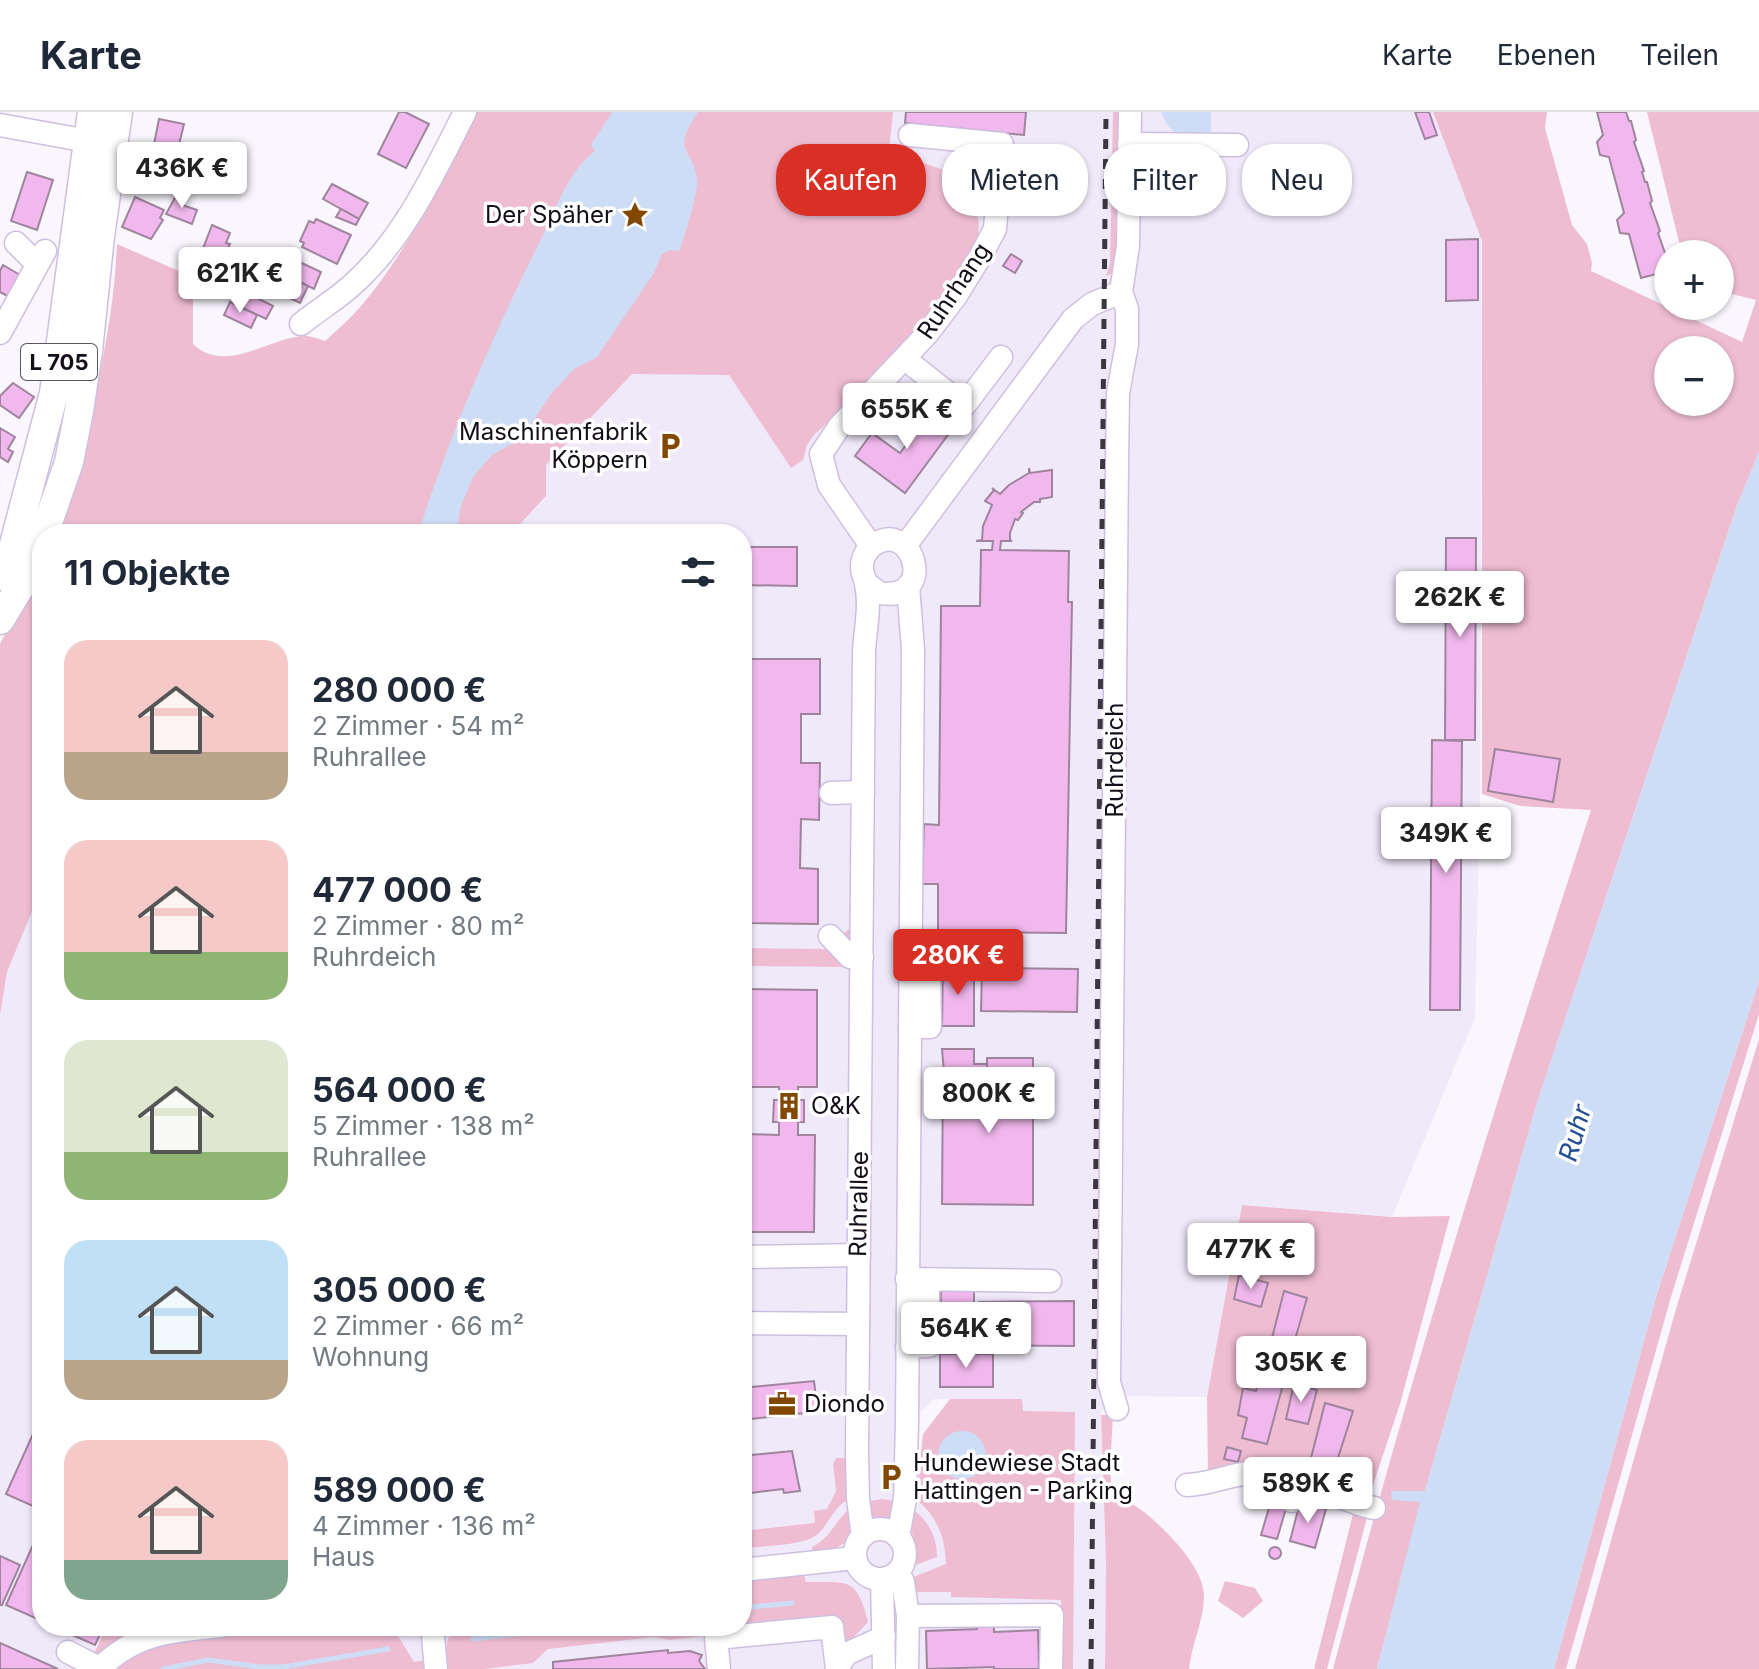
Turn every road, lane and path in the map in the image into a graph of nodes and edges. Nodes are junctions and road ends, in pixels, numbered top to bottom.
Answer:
1 (92, 112) edge
2 (118, 112) edge
3 (465, 112) edge
4 (1130, 112) edge
5 (0, 125) edge
6 (910, 135) dead end
7 (101, 143) junction
8 (1002, 144) edge
9 (1129, 144) edge
10 (1226, 145) edge
11 (1237, 145) dead end
12 (996, 216) edge
13 (1128, 216) edge
14 (16, 243) dead end
15 (1121, 292) junction
16 (301, 324) dead end
17 (0, 333) edge
18 (1001, 357) dead end
19 (905, 359) junction
20 (47, 524) edge
21 (871, 546) junction
22 (905, 546) junction
23 (32, 567) edge
24 (0, 576) edge
25 (866, 583) junction
26 (908, 586) junction
27 (0, 620) edge
28 (863, 792) junction
29 (831, 793) dead end
30 (830, 936) dead end
31 (862, 957) junction
32 (859, 1255) junction
33 (752, 1257) edge
34 (907, 1279) junction
35 (1050, 1281) dead end
36 (752, 1323) edge
37 (858, 1324) junction
38 (1117, 1409) dead end
39 (1288, 1477) junction
40 (1187, 1485) dead end
41 (1292, 1501) dead end
42 (1374, 1508) dead end
43 (898, 1537) junction
44 (859, 1547) junction
45 (752, 1568) edge
46 (890, 1576) junction
47 (908, 1616) junction
48 (752, 1635) edge
49 (126, 1636) edge
50 (432, 1636) edge
51 (737, 1636) edge
52 (884, 1637) junction
53 (68, 1652) dead end
54 (99, 1669) edge
55 (436, 1669) edge
56 (719, 1669) edge
57 (837, 1669) edge
58 (884, 1669) edge
59 (907, 1669) edge
60 (1051, 1669) edge

1 - 7 main road, L 705
2 - 7 main road, L 705
3 - 16 street
4 - 9 street, Ruhrdeich
5 - 7 street
6 - 8 street, Ruhrhang
7 - 20 main road, L 705
7 - 24 main road, L 705
10 - 11 street
12 - 19 street, Ruhrhang
13 - 15 street, Ruhrdeich
14 - 17 street
15 - 22 street
15 - 38 street, Ruhrdeich
18 - 19 street
19 - 21 street, Ruhrhang
21 - 22 street
21 - 25 street, Ruhrallee
22 - 26 street, Ruhrallee
23 - 27 main road
25 - 26 street
25 - 28 street, Ruhrallee
26 - 34 street, Ruhrallee
28 - 29 street
28 - 31 street, Ruhrallee
30 - 31 street
31 - 32 street, Ruhrallee
32 - 33 street
32 - 37 street, Ruhrallee
34 - 35 street
34 - 43 street, Ruhrallee
36 - 37 street
37 - 44 street, Ruhrallee
39 - 40 street
39 - 41 street
39 - 42 street
43 - 44 street
43 - 46 street, Ruhrallee
44 - 45 street
44 - 46 street
46 - 47 street
46 - 52 street, Ruhrallee
47 - 59 street
47 - 60 street
48 - 57 street
49 - 54 street
50 - 55 street
51 - 56 street
52 - 57 street
52 - 58 street, Ruhrallee
53 - 54 street

